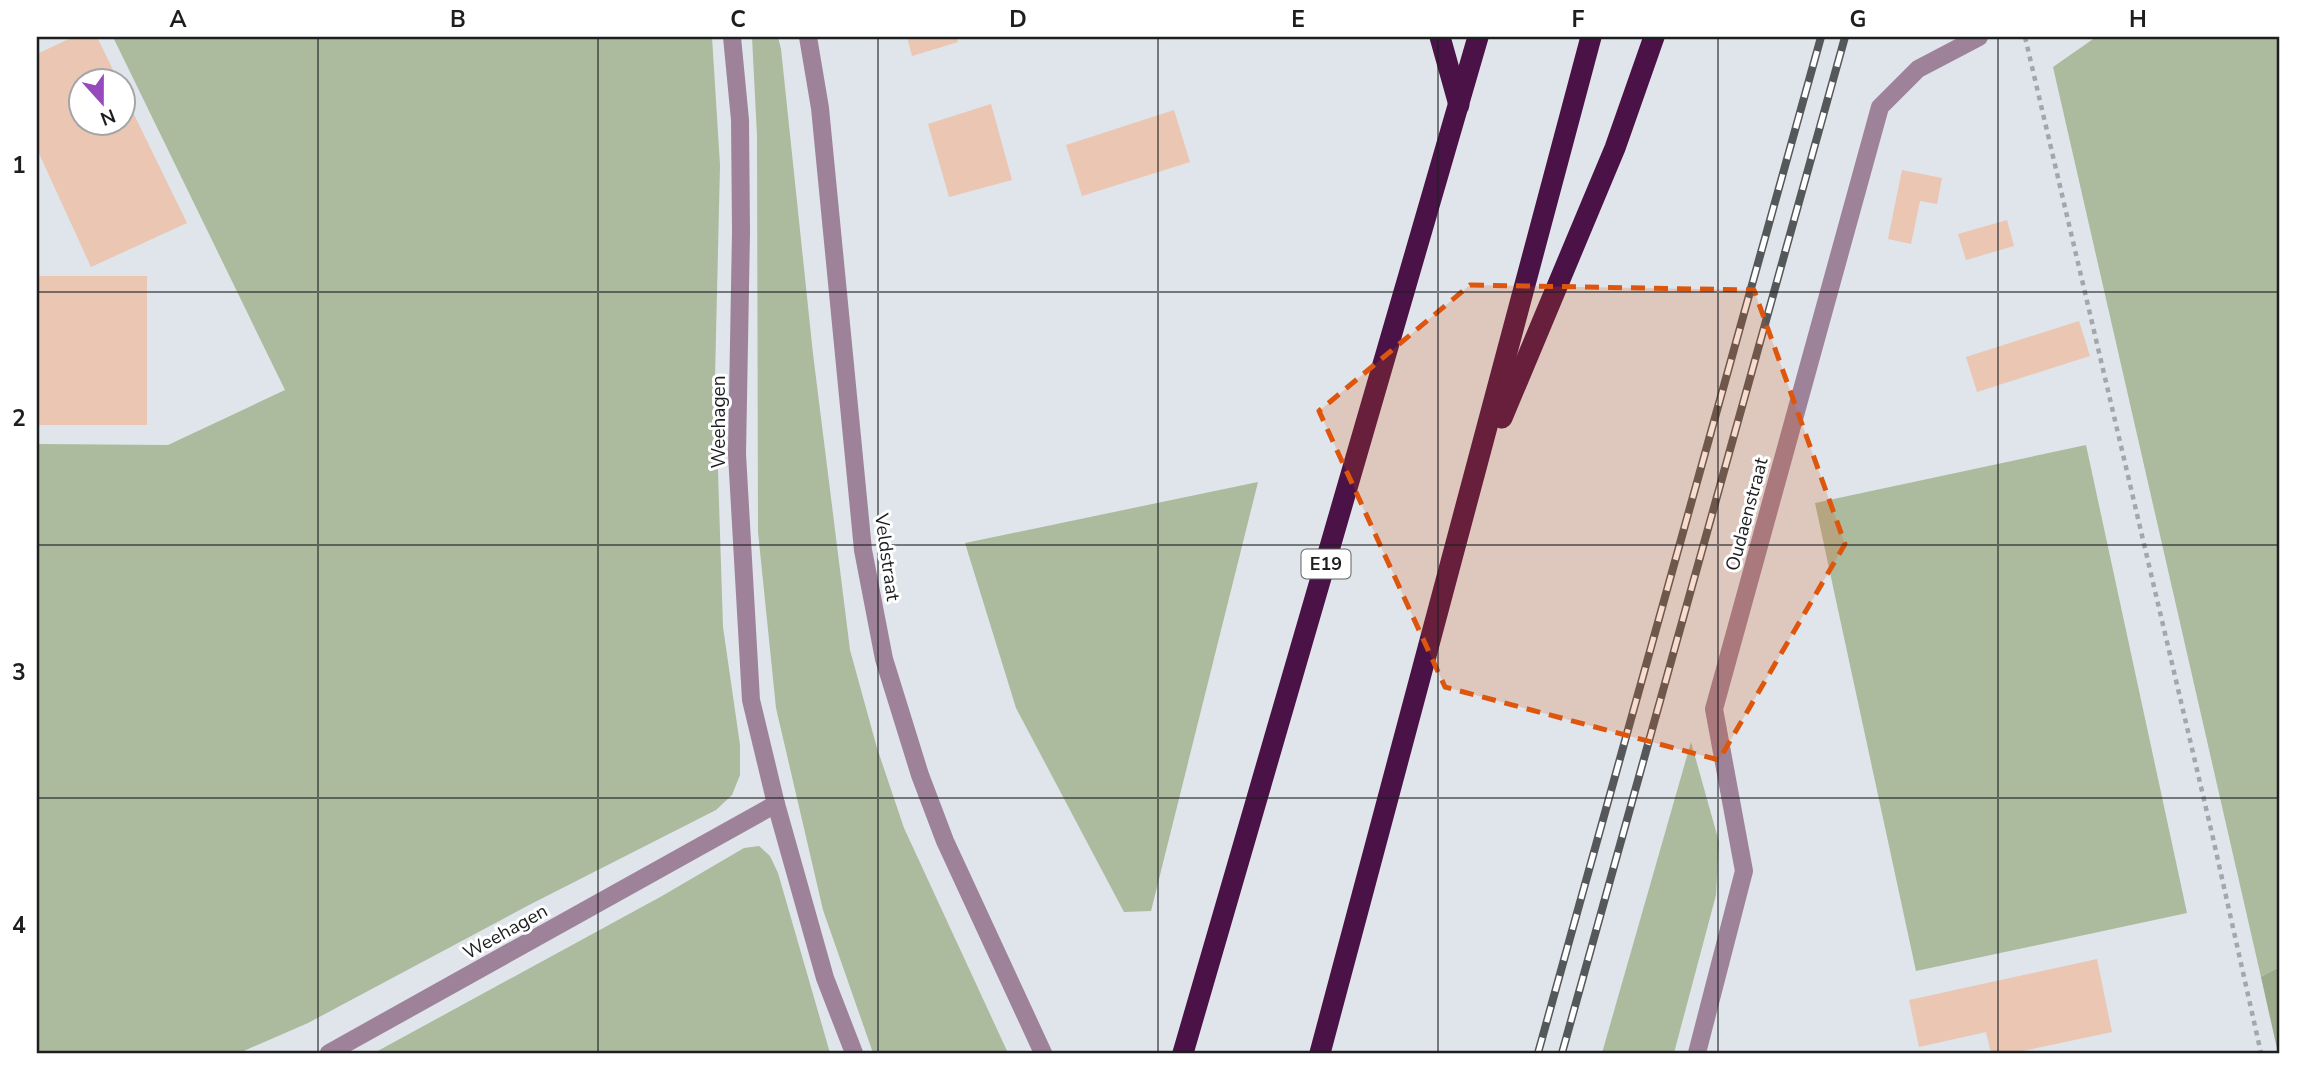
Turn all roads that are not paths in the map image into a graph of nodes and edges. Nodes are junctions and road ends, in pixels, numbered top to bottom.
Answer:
1 (732, 37) edge
2 (808, 37) edge
3 (1440, 37) edge
4 (1478, 37) edge
5 (1591, 37) edge
6 (1654, 37) edge
7 (1979, 37) edge
8 (1460, 107) junction
9 (1471, 491) junction
10 (776, 804) junction
11 (329, 1053) edge
12 (854, 1053) edge
13 (1043, 1053) edge
14 (1183, 1053) edge
15 (1320, 1053) edge
16 (1697, 1053) edge

1 - 10 street, Weehagen
2 - 13 street, Veldstraat
3 - 8 highway
4 - 8 highway, E19
5 - 9 highway
6 - 9 highway
7 - 16 street, Oudaenstraat
8 - 14 highway, E19
9 - 15 highway
10 - 11 street, Weehagen
10 - 12 street, Weehagen

